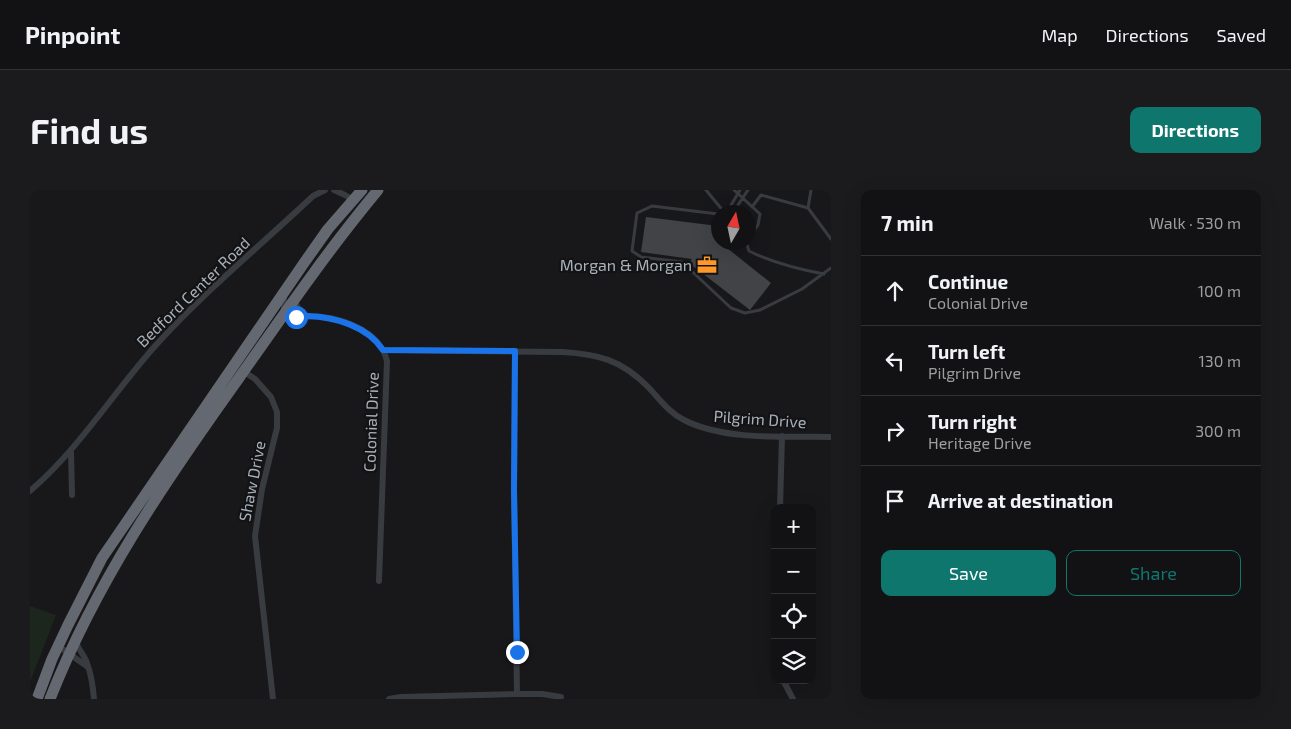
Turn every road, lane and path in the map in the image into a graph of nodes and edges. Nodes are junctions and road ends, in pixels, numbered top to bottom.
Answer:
1 (325, 190) edge
2 (334, 190) edge
3 (362, 190) edge
4 (378, 190) edge
5 (706, 190) edge
6 (734, 190) edge
7 (740, 190) edge
8 (748, 190) edge
9 (811, 190) edge
10 (738, 194) junction
11 (743, 199) junction
12 (353, 200) junction
13 (719, 205) edge
14 (730, 205) edge
15 (740, 205) edge
16 (750, 205) edge
17 (754, 205) edge
18 (808, 208) junction
19 (756, 210) edge
20 (711, 213) edge
21 (756, 228) edge
22 (831, 238) edge
23 (749, 250) edge
24 (831, 268) edge
25 (824, 274) junction
26 (284, 291) junction
27 (294, 298) junction
28 (284, 313) junction
29 (307, 316) junction
30 (383, 350) junction
31 (515, 351) junction
32 (243, 371) junction
33 (782, 436) junction
34 (831, 437) edge
35 (71, 452) junction
36 (30, 491) edge
37 (72, 495) dead end
38 (780, 504) edge
39 (379, 581) dead end
40 (76, 637) junction
41 (58, 646) junction
42 (69, 654) junction
43 (88, 667) junction
44 (785, 684) edge
45 (517, 694) junction
46 (561, 697) dead end
47 (37, 699) edge
48 (50, 699) edge
49 (94, 699) edge
50 (273, 699) edge
51 (389, 699) edge
52 (794, 699) edge

1 - 35 street, Bedford Center Road
2 - 12 street
3 - 12 highway
4 - 27 highway
5 - 13 lane
6 - 10 lane
7 - 10 lane
8 - 11 lane
9 - 18 lane
10 - 11 lane
10 - 14 lane
11 - 15 lane
11 - 16 lane
12 - 26 highway
17 - 18 lane
18 - 22 lane
19 - 21 lane
20 - 25 lane
23 - 25 lane
24 - 25 lane
26 - 28 street
26 - 41 highway
27 - 28 highway
27 - 29 street
28 - 29 street, Colonial Drive
28 - 32 highway
29 - 30 street, Colonial Drive
30 - 31 street, Pilgrim Drive
30 - 39 street, Colonial Drive
31 - 33 street, Pilgrim Drive
31 - 45 street
32 - 40 highway
32 - 50 street, Shaw Drive
33 - 34 street, Pilgrim Drive
33 - 38 street
35 - 36 street, Bedford Center Road
35 - 37 street
40 - 42 highway
40 - 43 street
41 - 42 street
41 - 47 highway
42 - 43 street
42 - 48 highway
43 - 49 street
44 - 52 street
45 - 46 street
45 - 51 street

